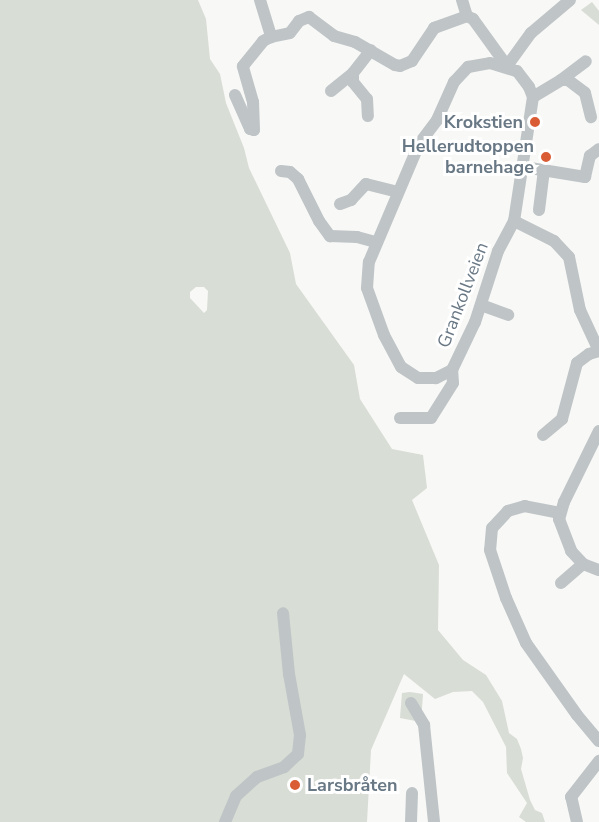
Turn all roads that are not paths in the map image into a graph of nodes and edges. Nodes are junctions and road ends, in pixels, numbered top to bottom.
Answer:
1 (260, 0) edge
2 (462, 0) edge
3 (570, 0) edge
4 (467, 16) junction
5 (271, 37) junction
6 (371, 50) junction
7 (586, 61) dead end
8 (507, 66) junction
9 (353, 74) junction
10 (561, 80) junction
11 (331, 91) dead end
12 (235, 95) dead end
13 (533, 98) junction
14 (368, 117) dead end
15 (591, 117) dead end
16 (599, 149) edge
17 (524, 167) junction
18 (544, 170) junction
19 (281, 171) dead end
20 (398, 192) junction
21 (340, 204) dead end
22 (539, 210) dead end
23 (514, 221) junction
24 (376, 242) junction
25 (481, 305) junction
26 (508, 315) dead end
27 (595, 330) edge
28 (599, 351) edge
29 (452, 370) junction
30 (400, 418) dead end
31 (599, 431) edge
32 (543, 435) dead end
33 (560, 513) junction
34 (583, 564) junction
35 (599, 570) edge
36 (561, 583) dead end
37 (283, 613) dead end
38 (411, 704) dead end
39 (599, 741) edge
40 (599, 761) edge
41 (412, 793) dead end
42 (225, 822) edge
43 (411, 822) edge
44 (434, 822) edge
45 (577, 822) edge

1 - 5 street
2 - 4 street
3 - 8 street
4 - 6 street
4 - 8 street
5 - 6 street
5 - 12 street
6 - 9 street
7 - 10 street
8 - 13 street
8 - 20 street
9 - 11 street
9 - 14 street
10 - 13 street
10 - 15 street
13 - 17 street, Grankollveien
16 - 18 street
17 - 18 street
17 - 23 street, Grankollveien
18 - 22 street
19 - 24 street
20 - 21 street
20 - 24 street
23 - 25 street, Grankollveien
23 - 27 street
24 - 29 street
25 - 26 street
25 - 29 street, Grankollveien
27 - 28 street
28 - 32 street
29 - 30 street, Grankollveien
31 - 33 street
33 - 34 street
33 - 39 street
34 - 35 street
34 - 36 street
37 - 42 street
38 - 44 street
40 - 45 street
41 - 43 street

